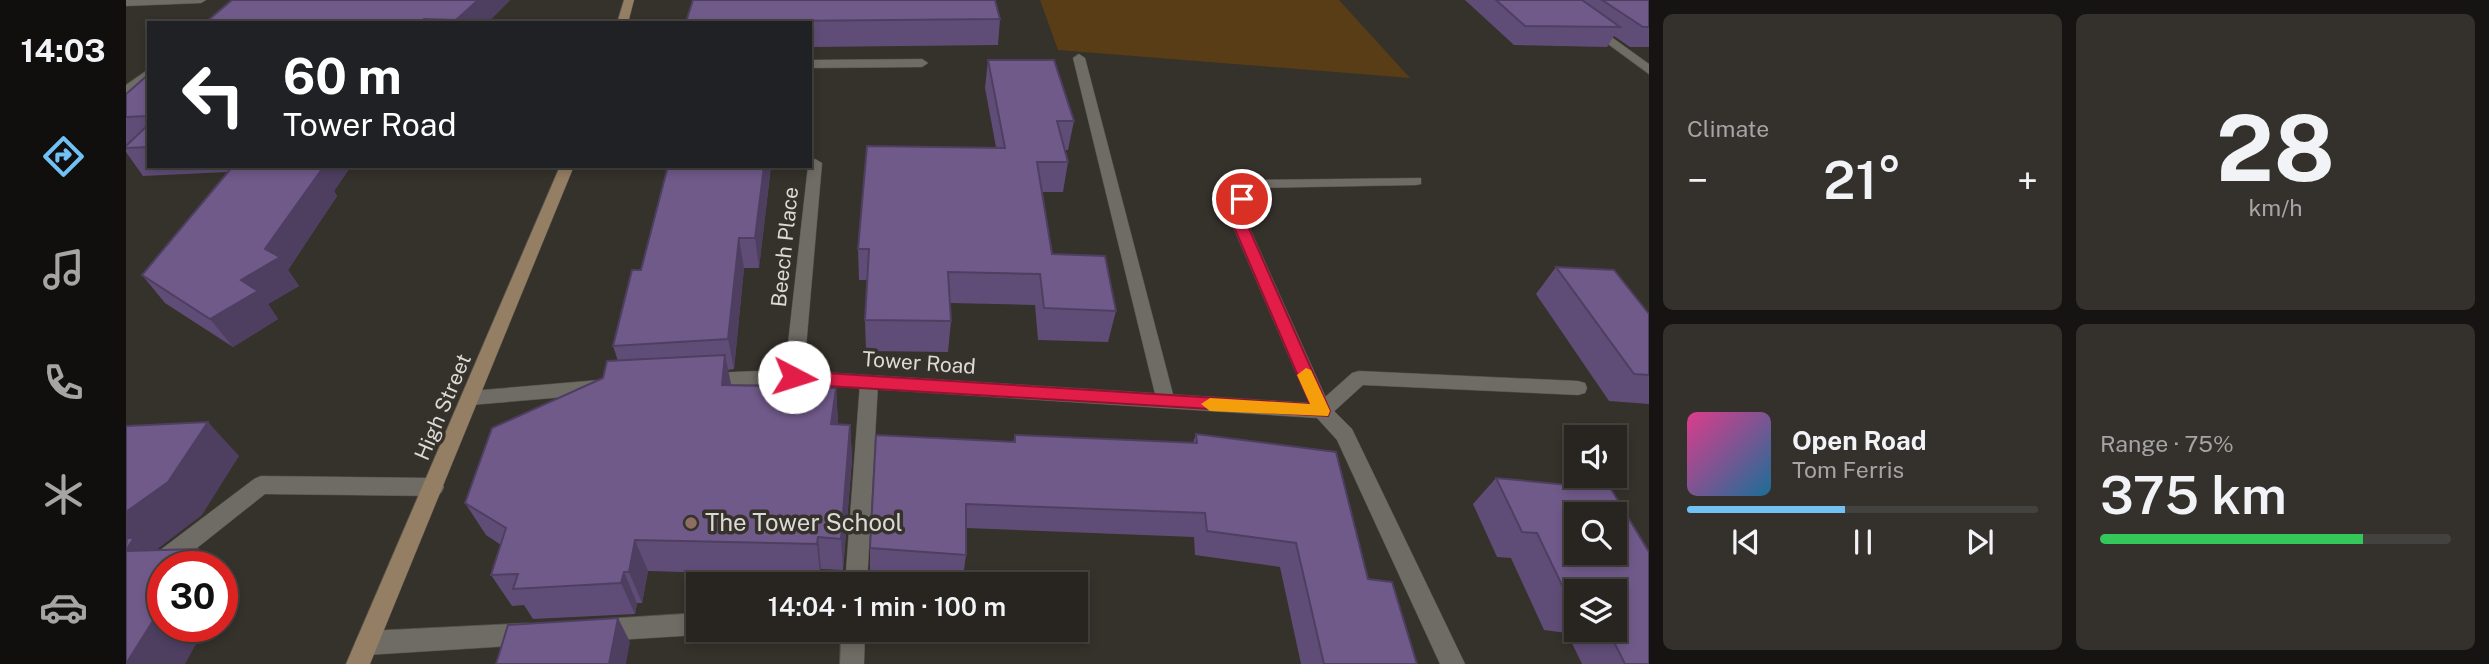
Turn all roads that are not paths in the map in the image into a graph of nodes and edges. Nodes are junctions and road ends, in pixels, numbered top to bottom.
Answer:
1 (201, 0) edge
2 (629, 0) edge
3 (1553, 0) edge
4 (126, 3) edge
5 (623, 21) edge
6 (1079, 58) dead end
7 (922, 63) dead end
8 (812, 64) edge
9 (1649, 70) edge
10 (147, 75) edge
11 (126, 91) edge
12 (815, 163) dead end
13 (566, 168) edge
14 (1416, 181) dead end
15 (794, 377) junction
16 (689, 380) edge
17 (869, 383) junction
18 (621, 385) edge
19 (1578, 388) dead end
20 (471, 398) junction
21 (1166, 402) junction
22 (1322, 411) junction
23 (434, 487) junction
24 (857, 572) edge
25 (126, 590) edge
26 (686, 625) edge
27 (572, 631) edge
28 (545, 633) edge
29 (853, 642) edge
30 (363, 654) edge
31 (852, 664) edge
32 (1453, 664) edge

1 - 4 street
2 - 5 main road
3 - 9 street
6 - 21 street
7 - 8 street
10 - 11 street
12 - 15 street, Beech Place
13 - 20 main road, High Street
14 - 22 street
15 - 16 street, Tower Road
15 - 17 street, Tower Road
17 - 21 street, Tower Road
17 - 24 street
18 - 20 street
19 - 22 street
20 - 23 main road, High Street
21 - 22 street, Tower Road
22 - 32 street
23 - 25 street
23 - 30 main road, High Street
26 - 27 street
28 - 30 street
29 - 31 street

